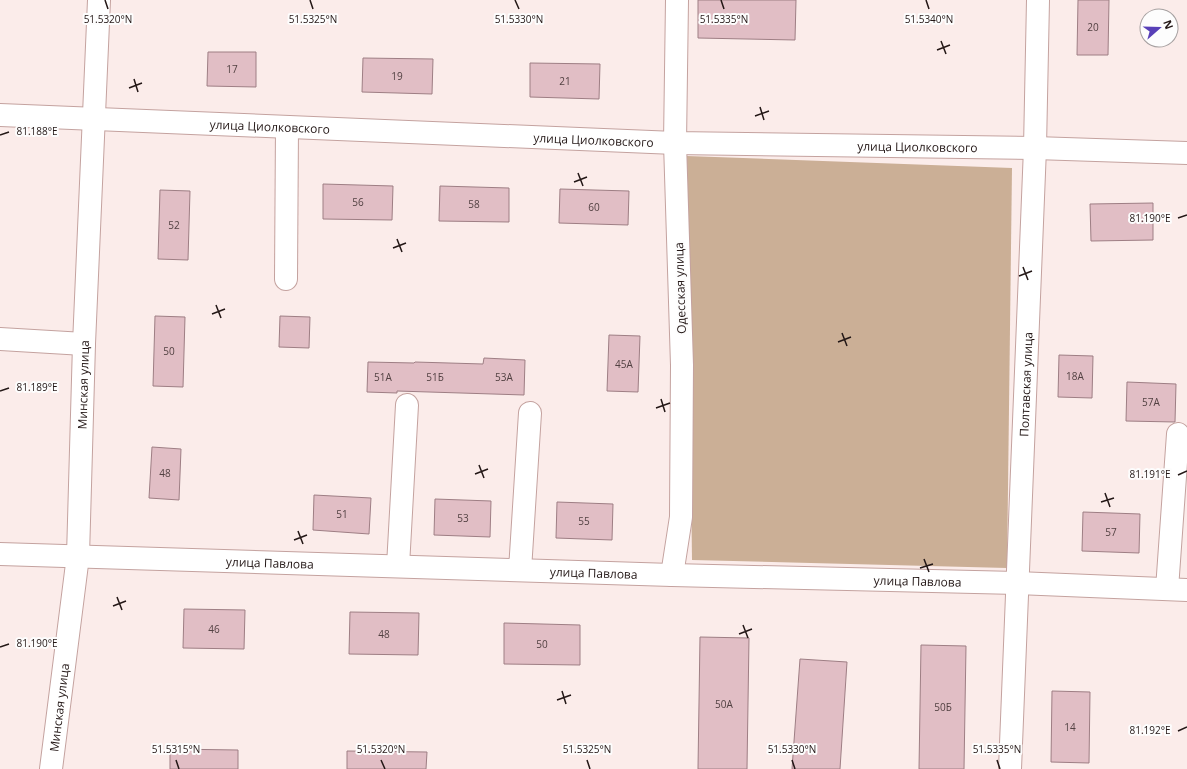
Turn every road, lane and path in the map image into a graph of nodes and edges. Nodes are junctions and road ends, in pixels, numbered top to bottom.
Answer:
1 (100, 0) edge
2 (677, 0) edge
3 (1038, 0) edge
4 (0, 116) edge
5 (95, 119) junction
6 (287, 127) junction
7 (675, 142) junction
8 (1035, 148) junction
9 (1187, 153) edge
10 (286, 279) dead end
11 (0, 339) edge
12 (84, 344) junction
13 (407, 405) dead end
14 (530, 413) dead end
15 (1178, 434) dead end
16 (0, 554) edge
17 (78, 556) junction
18 (398, 566) junction
19 (520, 570) junction
20 (672, 575) junction
21 (1016, 583) junction
22 (1177, 590) edge
23 (51, 769) edge
24 (1010, 769) edge

1 - 5 street, Минская улица
2 - 7 street, Одесская улица
3 - 8 street, Полтавская улица
4 - 5 street, улица Циолковского
5 - 6 street, улица Циолковского
5 - 12 street, Минская улица
6 - 7 street, улица Циолковского
6 - 10 street
7 - 8 street, улица Циолковского
7 - 20 street, Одесская улица
8 - 9 street, улица Циолковского
8 - 21 street, Полтавская улица
11 - 12 street
12 - 17 street, Минская улица
13 - 18 street
14 - 19 street
15 - 22 street
16 - 17 street, улица Павлова
17 - 18 street, улица Павлова
17 - 23 street, Минская улица
18 - 19 street, улица Павлова
19 - 20 street, улица Павлова
20 - 21 street, улица Павлова
21 - 22 street, улица Павлова
21 - 24 street, Полтавская улица

